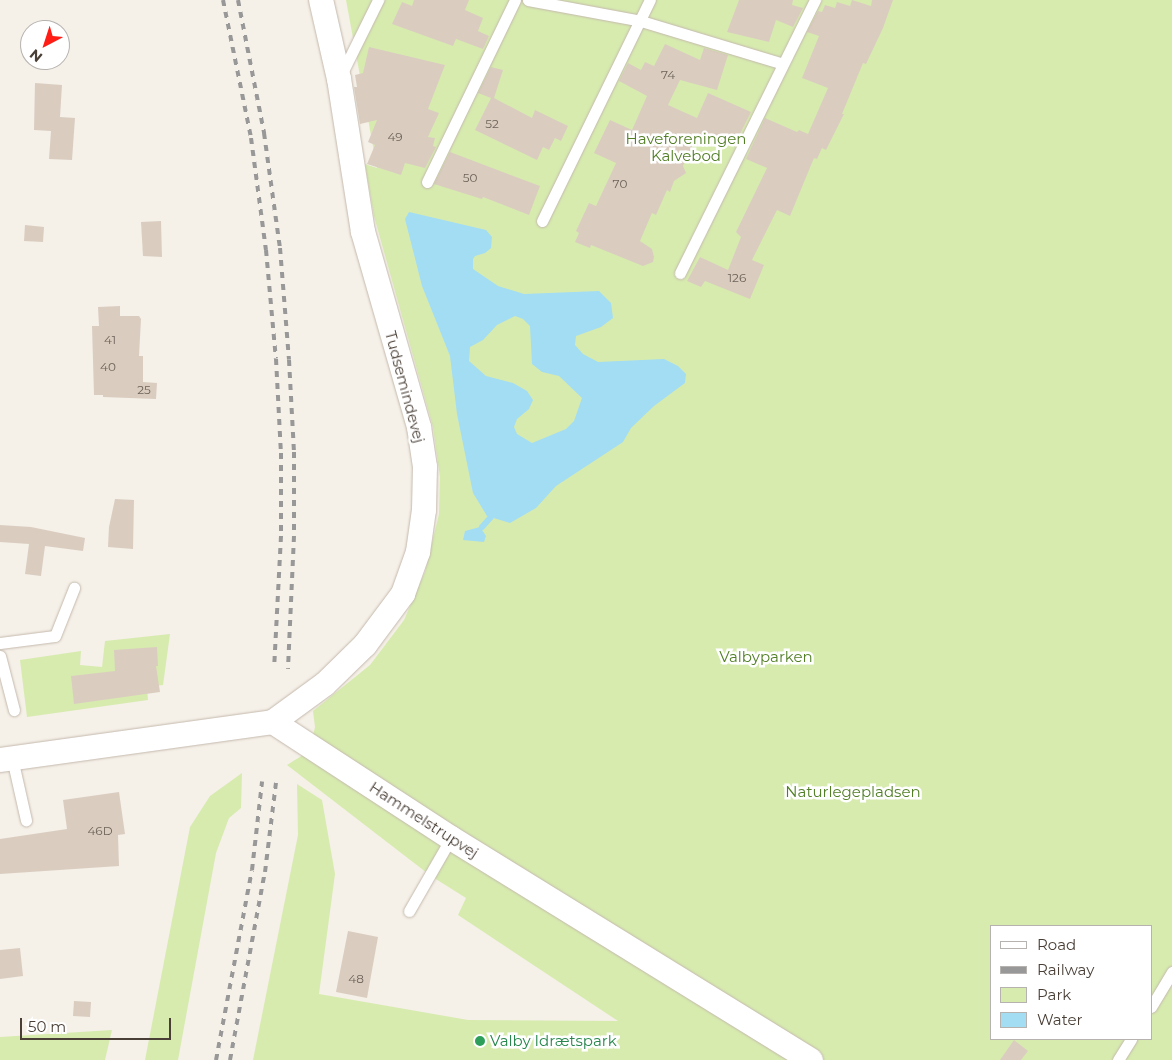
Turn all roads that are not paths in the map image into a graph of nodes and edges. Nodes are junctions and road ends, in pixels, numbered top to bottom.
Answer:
1 (321, 0) edge
2 (378, 0) edge
3 (515, 0) edge
4 (528, 0) edge
5 (650, 0) edge
6 (816, 0) edge
7 (641, 21) junction
8 (783, 64) junction
9 (339, 78) junction
10 (427, 182) dead end
11 (542, 221) dead end
12 (680, 273) dead end
13 (74, 588) dead end
14 (0, 643) edge
15 (0, 656) edge
16 (14, 710) dead end
17 (273, 722) junction
18 (6, 759) edge
19 (26, 820) dead end
20 (451, 838) junction
21 (409, 911) dead end
22 (1172, 972) edge
23 (1152, 1005) edge
24 (1130, 1040) edge
25 (812, 1060) edge
26 (1118, 1060) edge

1 - 9 street, Tudsemindevej
2 - 9 lane
3 - 10 lane
4 - 7 lane
5 - 7 lane
6 - 8 lane
7 - 8 lane
7 - 11 lane
8 - 12 lane
9 - 17 street, Tudsemindevej
13 - 14 lane
15 - 16 lane
17 - 18 street
17 - 20 street, Hammelstrupvej
18 - 19 lane
20 - 21 lane
20 - 25 street, Hammelstrupvej
22 - 23 lane
24 - 26 lane

